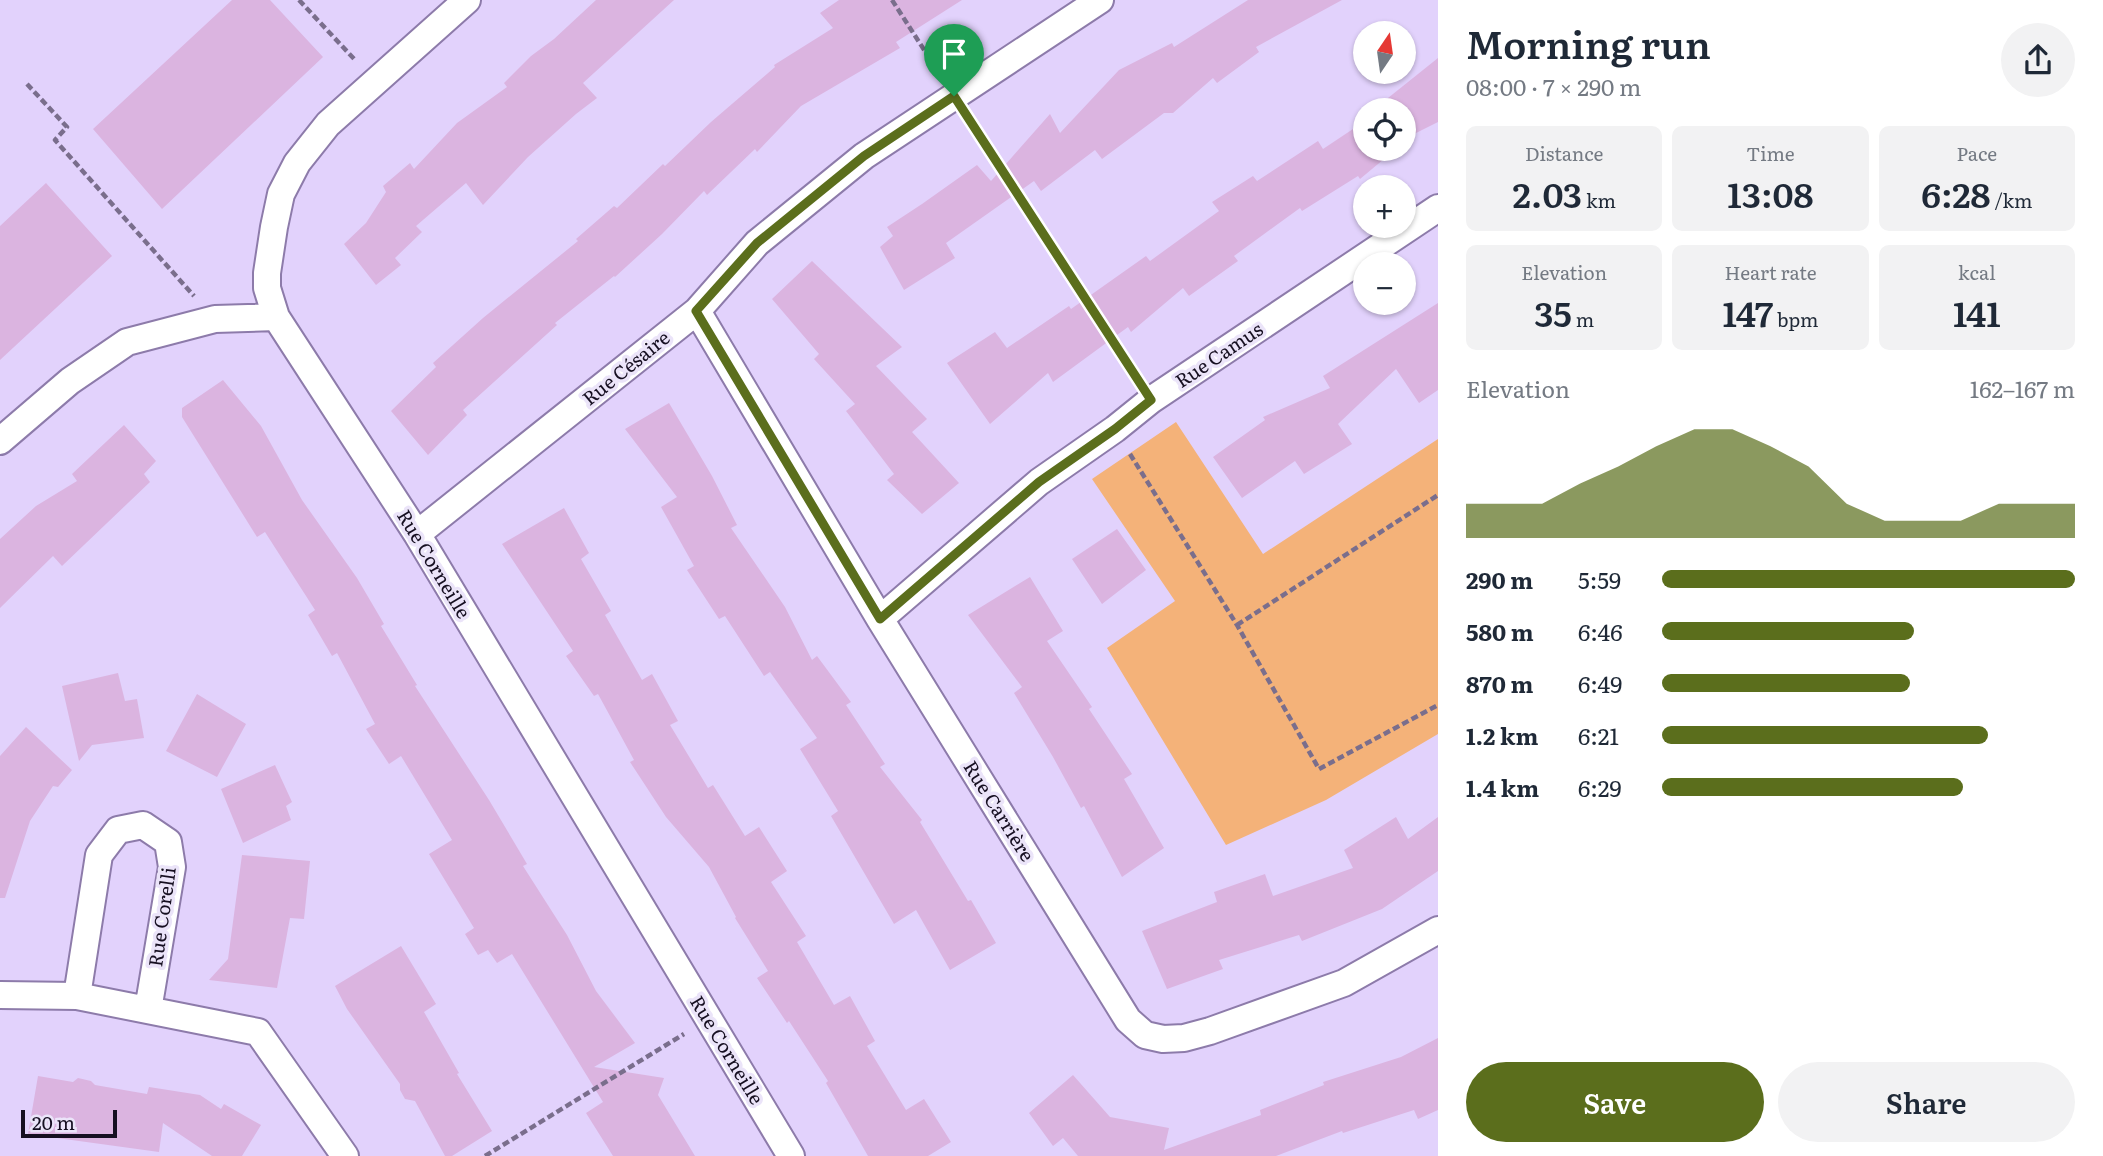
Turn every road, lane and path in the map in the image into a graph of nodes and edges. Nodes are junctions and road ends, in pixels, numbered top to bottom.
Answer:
1 (299, 0) edge
2 (467, 0) edge
3 (892, 0) edge
4 (1100, 0) edge
5 (376, 82) junction
6 (27, 84) dead end
7 (954, 96) junction
8 (1438, 208) edge
9 (696, 311) junction
10 (276, 317) junction
11 (215, 319) junction
12 (1151, 400) junction
13 (1115, 429) junction
14 (0, 441) edge
15 (1438, 495) edge
16 (417, 534) junction
17 (880, 619) junction
18 (1237, 625) junction
19 (1438, 705) edge
20 (1438, 930) edge
21 (0, 995) edge
22 (77, 996) junction
23 (149, 1010) junction
24 (708, 1019) junction
25 (345, 1156) edge
26 (485, 1156) edge
27 (791, 1156) edge

1 - 5 path
2 - 5 street, Rue Corneille
3 - 7 path
4 - 7 street, Rue Césaire
5 - 10 street, Rue Corneille
6 - 11 path
7 - 9 street, Rue Césaire
7 - 12 path
8 - 12 street, Rue Camus
9 - 16 street, Rue Césaire
9 - 17 street, Rue Carrière
10 - 11 street
10 - 16 street, Rue Corneille
11 - 14 street
12 - 13 street, Rue Camus
13 - 17 street, Rue Camus
13 - 18 path
15 - 18 path
16 - 24 street, Rue Corneille
17 - 20 street, Rue Carrière
18 - 19 path
21 - 22 street
22 - 23 street
22 - 23 street, Rue Corelli
23 - 25 street
24 - 26 path
24 - 27 street, Rue Corneille

